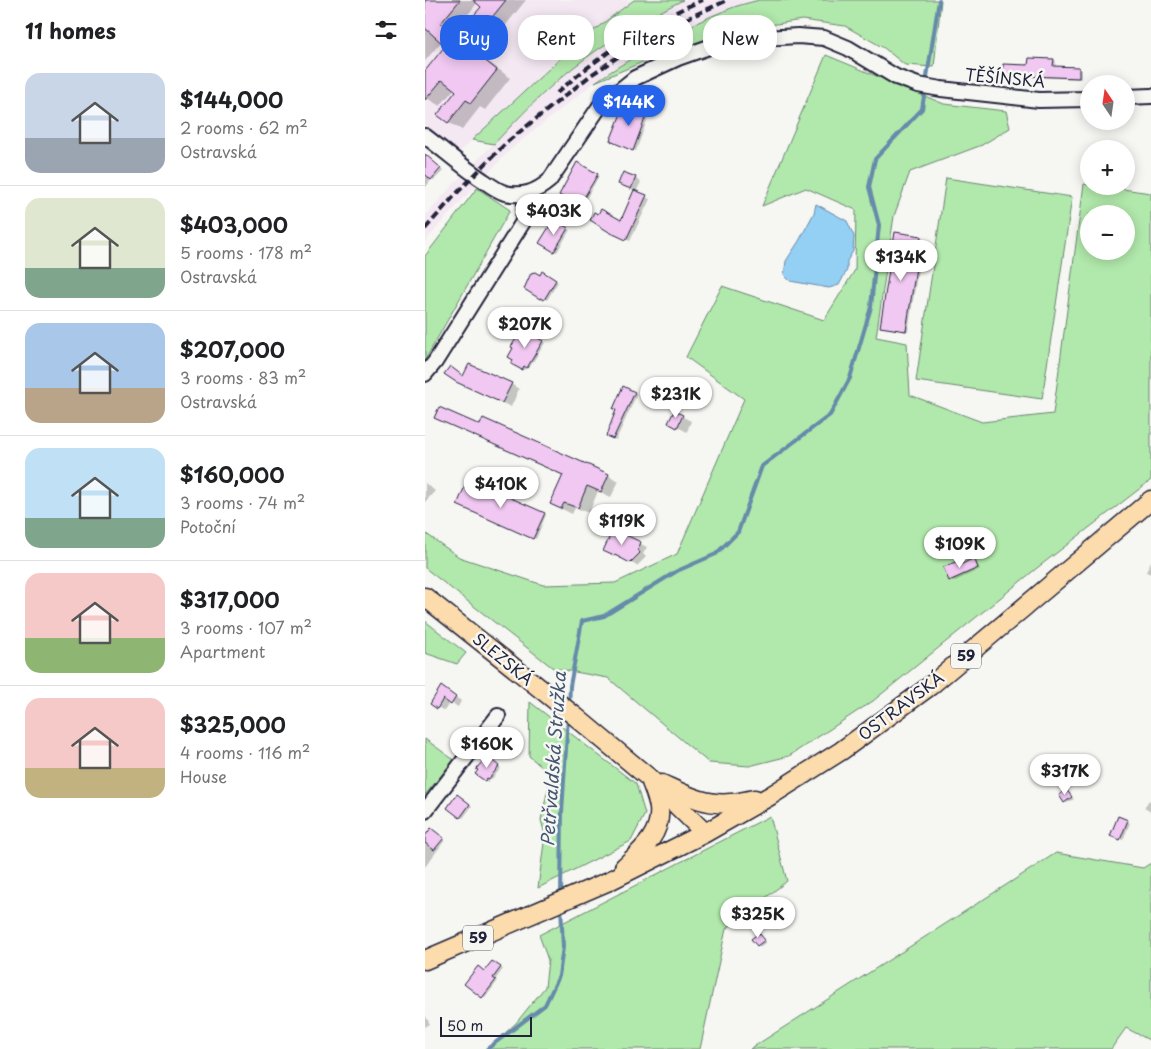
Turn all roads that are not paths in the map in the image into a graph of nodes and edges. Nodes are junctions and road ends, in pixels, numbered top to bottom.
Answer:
1 (1151, 96) edge
2 (1135, 97) edge
3 (1080, 99) edge
4 (425, 136) edge
5 (526, 194) junction
6 (425, 374) edge
7 (1151, 500) edge
8 (425, 597) edge
9 (498, 716) dead end
10 (651, 779) junction
11 (770, 796) junction
12 (425, 811) edge
13 (705, 833) junction
14 (609, 880) junction
15 (425, 960) edge

1 - 2 street
3 - 5 street, TĚŠÍNSKÁ
4 - 5 street
5 - 6 street
7 - 11 main road, OSTRAVSKÁ / 59
8 - 10 main road, SLEZSKÁ
9 - 12 street
10 - 11 main road
10 - 13 main road, SLEZSKÁ
10 - 14 main road
11 - 13 main road, OSTRAVSKÁ / 59
13 - 14 main road, 59
14 - 15 main road, 59

